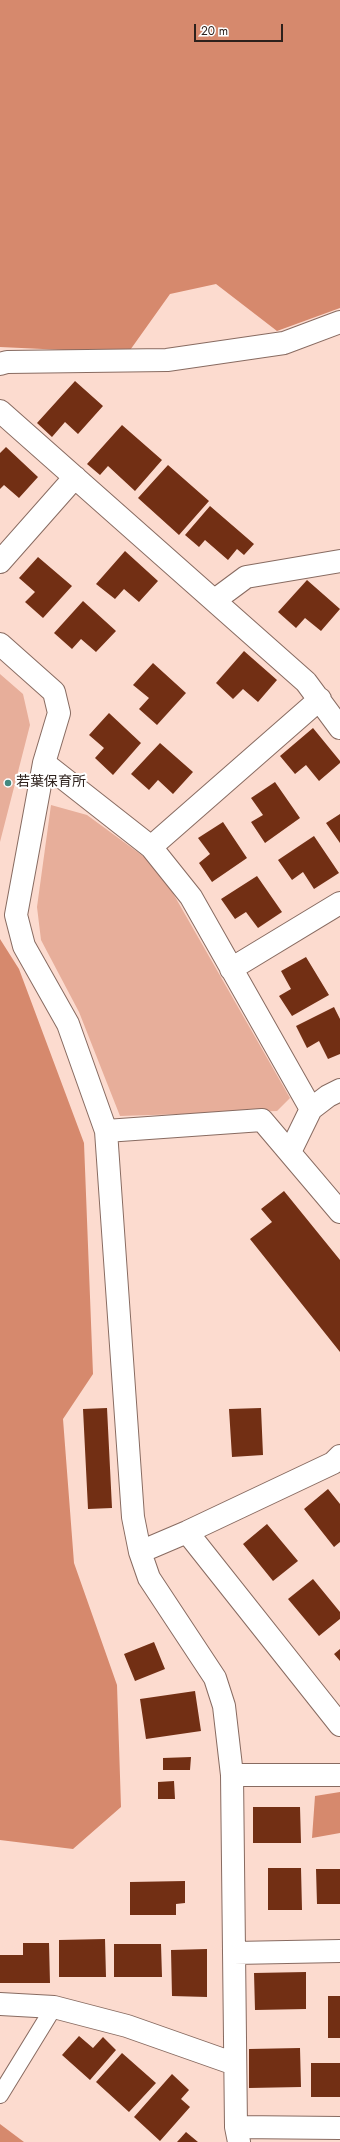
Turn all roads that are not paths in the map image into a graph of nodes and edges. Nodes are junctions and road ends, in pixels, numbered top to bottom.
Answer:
1 (340, 322) edge
2 (0, 364) edge
3 (0, 411) edge
4 (75, 477) junction
5 (340, 561) edge
6 (0, 562) edge
7 (215, 600) junction
8 (0, 644) edge
9 (320, 699) junction
10 (340, 728) edge
11 (44, 763) junction
12 (151, 847) junction
13 (340, 903) edge
14 (231, 969) junction
15 (340, 1090) edge
16 (311, 1109) junction
17 (106, 1131) junction
18 (290, 1152) junction
19 (340, 1212) edge
20 (338, 1463) edge
21 (187, 1532) junction
22 (140, 1552) junction
23 (340, 1725) edge
24 (232, 1775) junction
25 (340, 1775) edge
26 (340, 1951) edge
27 (234, 1953) junction
28 (0, 2004) edge
29 (54, 2007) junction
30 (235, 2064) junction
31 (0, 2095) edge
32 (340, 2128) edge
33 (238, 2134) edge

1 - 2 street
3 - 4 street
4 - 6 street
4 - 7 street
5 - 7 street
7 - 9 street
8 - 11 street
9 - 10 street
9 - 12 street
11 - 12 street
11 - 17 street
12 - 14 street
13 - 14 street
14 - 16 street
15 - 16 street
16 - 18 street
17 - 18 street
17 - 22 street
18 - 19 street
20 - 21 street
21 - 22 street
21 - 23 street
22 - 24 street
24 - 25 street
24 - 27 street
26 - 27 street
27 - 30 street
28 - 29 street
29 - 30 street
29 - 31 lane
30 - 33 street
32 - 33 street

